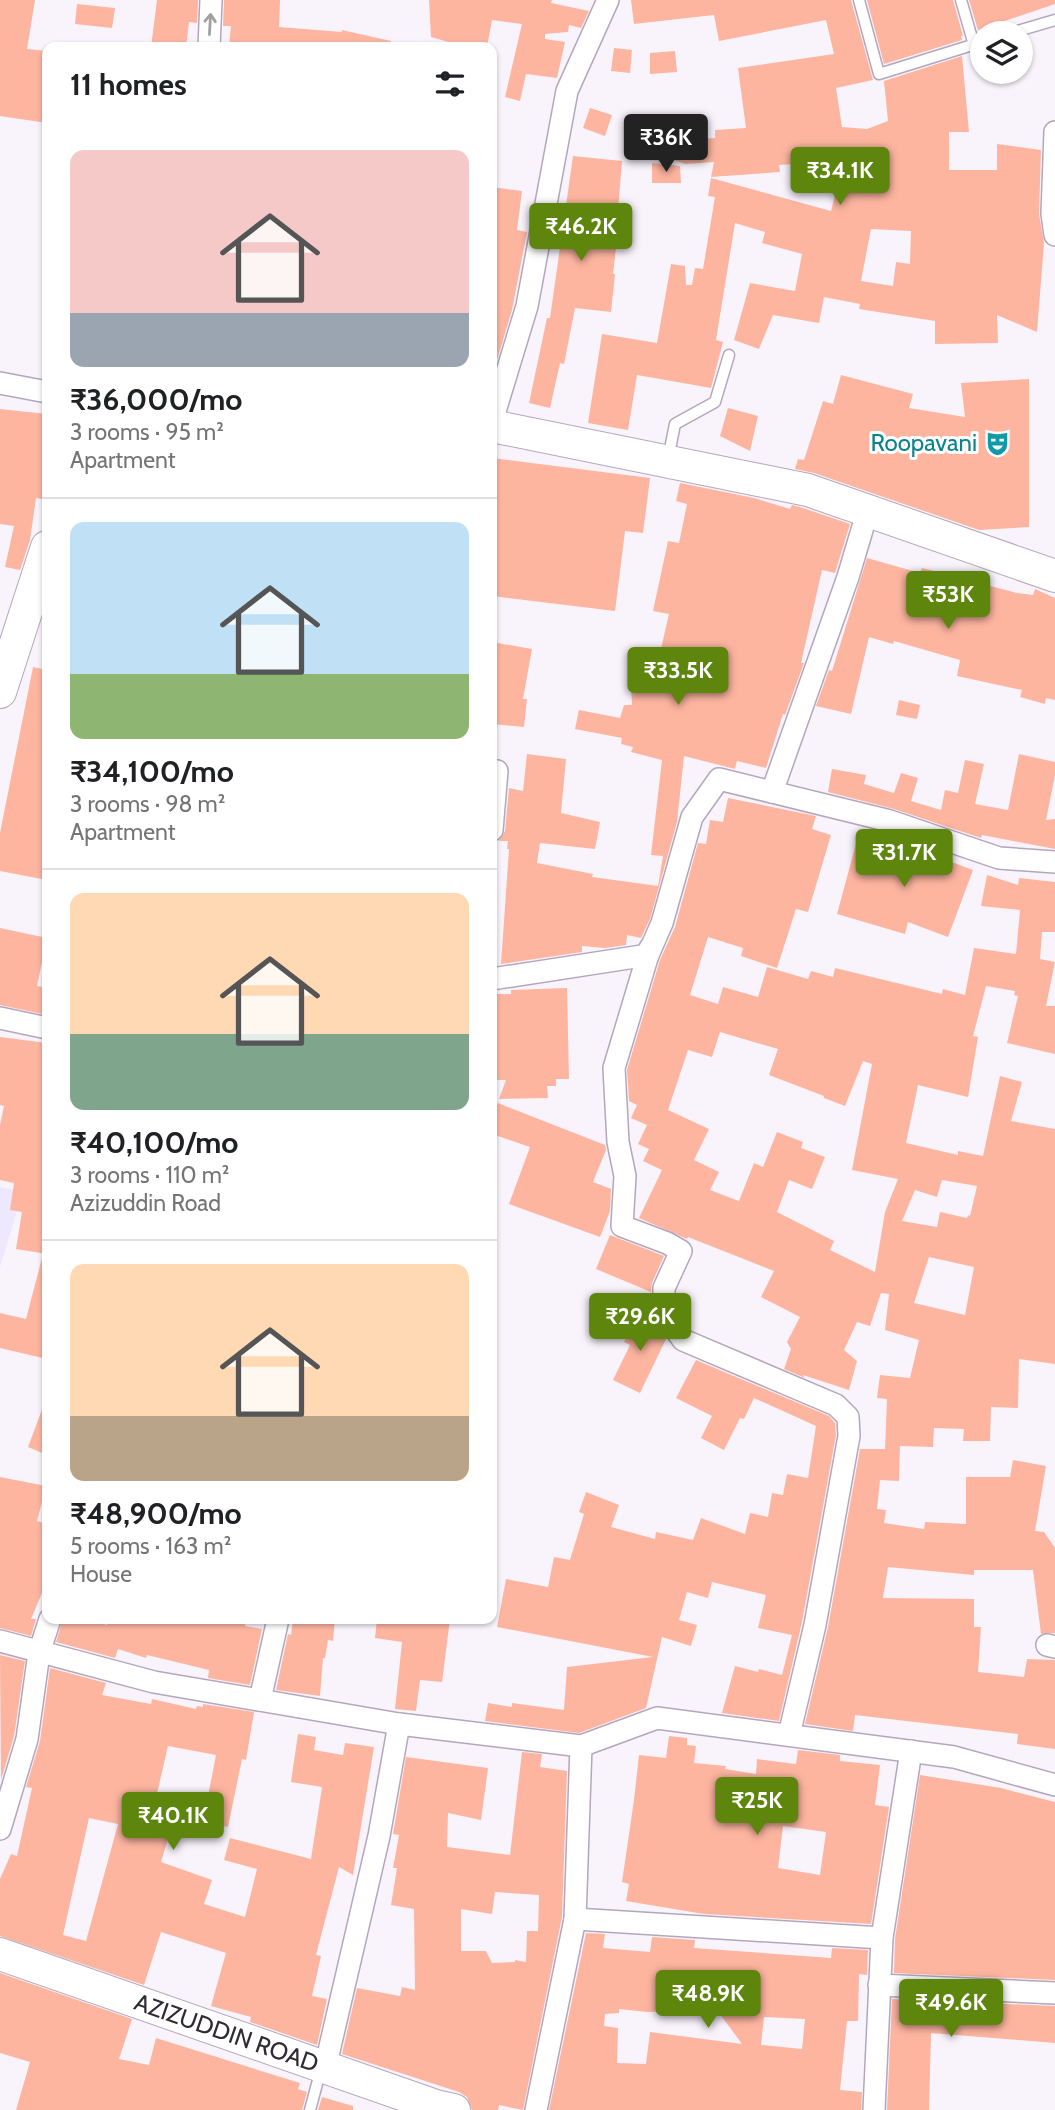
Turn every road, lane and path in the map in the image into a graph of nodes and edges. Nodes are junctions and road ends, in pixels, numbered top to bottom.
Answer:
1 (211, 0) edge
2 (608, 0) edge
3 (859, 0) edge
4 (961, 0) edge
5 (1055, 20) edge
6 (970, 23) edge
7 (1033, 26) edge
8 (209, 42) edge
9 (970, 46) edge
10 (1055, 132) edge
11 (1055, 235) edge
12 (729, 355) dead end
13 (0, 383) edge
14 (42, 391) edge
15 (497, 405) edge
16 (497, 427) edge
17 (667, 462) junction
18 (869, 510) junction
19 (42, 562) edge
20 (1055, 576) edge
21 (0, 692) edge
22 (772, 792) junction
23 (1055, 862) edge
24 (650, 948) junction
25 (497, 978) edge
26 (0, 1018) edge
27 (42, 1027) edge
28 (48, 1624) edge
29 (277, 1624) edge
30 (0, 1641) edge
31 (39, 1653) junction
32 (260, 1700) junction
33 (399, 1724) junction
34 (789, 1735) junction
35 (581, 1746) junction
36 (911, 1751) junction
37 (1055, 1785) edge
38 (0, 1829) edge
39 (575, 1919) junction
40 (882, 1938) junction
41 (0, 1954) edge
42 (880, 1985) junction
43 (1055, 1993) edge
44 (323, 2068) junction
45 (310, 2110) edge
46 (454, 2110) edge
47 (536, 2110) edge
48 (874, 2110) edge

8 -> 1 street
2 - 15 street
3 - 9 lane
4 - 6 lane
5 - 7 lane
10 - 11 street
12 - 17 lane
13 - 14 street
16 - 17 street
17 - 18 street
18 - 20 street
18 - 22 street
19 - 21 street
22 - 23 street
22 - 24 street
24 - 25 street
24 - 34 street
26 - 27 street
28 - 31 street
29 - 32 street
30 - 31 street
31 - 32 street
31 - 38 street
32 - 33 street
33 - 35 street
33 - 44 street
34 - 35 street
34 - 36 street
35 - 39 street
36 - 37 street
36 - 40 street
39 - 40 street
39 - 47 street
40 - 42 street
41 - 44 street, AZIZUDDIN ROAD
42 - 43 street
42 - 48 street
44 - 45 lane
44 - 46 street, AZIZUDDIN ROAD

